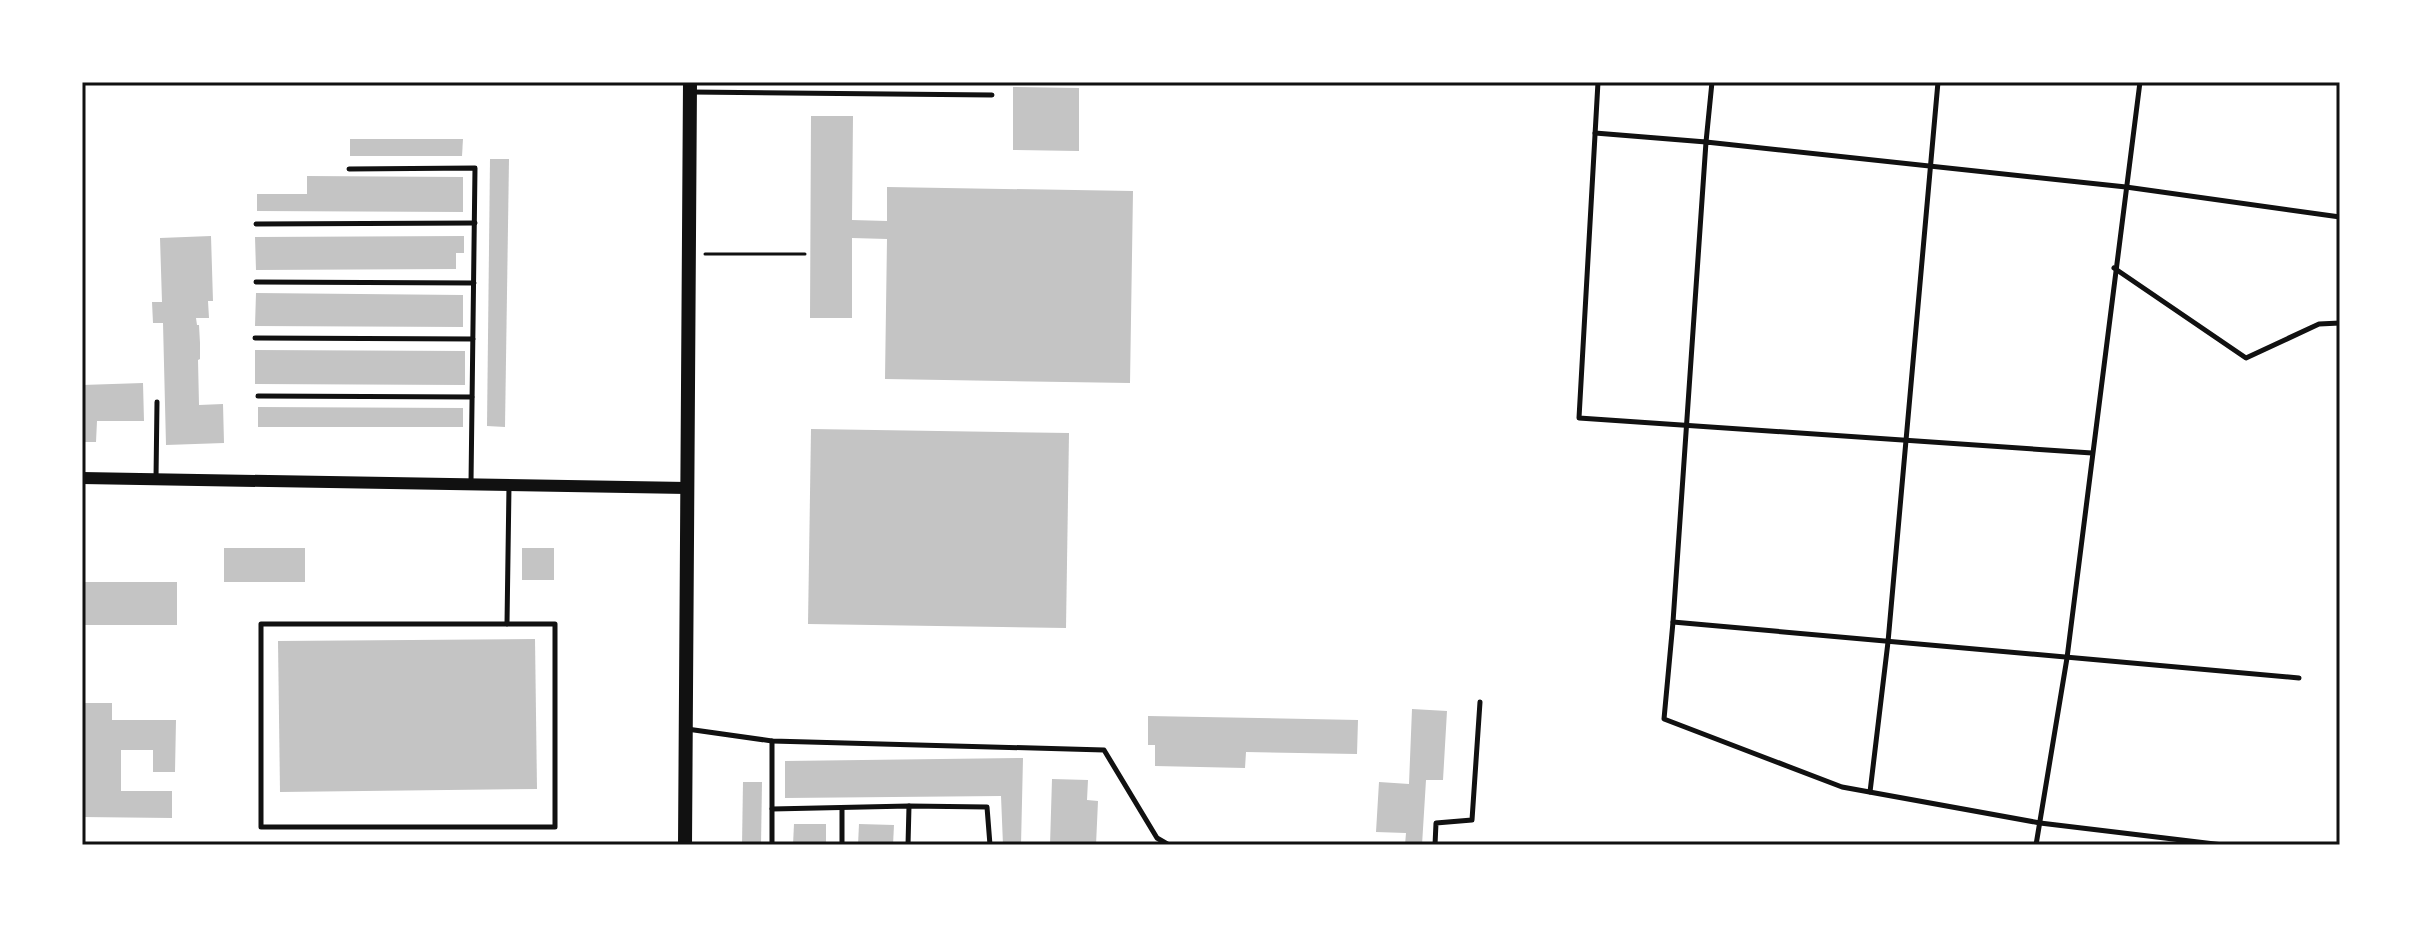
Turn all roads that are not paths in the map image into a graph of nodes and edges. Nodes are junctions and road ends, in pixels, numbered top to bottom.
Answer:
1 (1598, 82) edge
2 (1712, 82) edge
3 (1938, 82) edge
4 (2140, 82) edge
5 (690, 87) edge
6 (992, 95) dead end
7 (1595, 133) junction
8 (1706, 142) junction
9 (1930, 166) junction
10 (349, 169) dead end
11 (2126, 187) junction
12 (2340, 217) edge
13 (475, 223) junction
14 (256, 224) dead end
15 (2114, 268) junction
16 (256, 282) dead end
17 (474, 283) junction
18 (2340, 323) edge
19 (255, 338) dead end
20 (473, 339) junction
21 (258, 396) dead end
22 (472, 397) junction
23 (157, 402) dead end
24 (1687, 425) junction
25 (1906, 441) junction
26 (2092, 453) junction
27 (82, 478) edge
28 (156, 479) junction
29 (471, 484) junction
30 (509, 485) junction
31 (687, 488) junction
32 (1673, 622) junction
33 (507, 624) junction
34 (1888, 642) junction
35 (2067, 658) junction
36 (2299, 678) dead end
37 (1480, 702) dead end
38 (686, 729) junction
39 (772, 741) junction
40 (1870, 792) junction
41 (909, 806) junction
42 (772, 809) junction
43 (842, 809) junction
44 (2040, 823) junction
45 (685, 845) edge
46 (772, 845) edge
47 (842, 845) edge
48 (908, 845) edge
49 (990, 845) edge
50 (1169, 845) edge
51 (1435, 845) edge
52 (2036, 845) edge
53 (2223, 845) edge

1 - 7 lane
2 - 8 lane
3 - 9 lane
4 - 11 lane
5 - 6 lane
5 - 31 main road
7 - 8 lane
7 - 24 lane
8 - 9 lane
8 - 24 lane
9 - 11 lane
9 - 25 lane
10 - 13 lane
11 - 12 lane
11 - 15 lane
13 - 14 lane
13 - 17 lane
15 - 18 lane
15 - 26 lane
16 - 17 lane
17 - 20 lane
19 - 20 lane
20 - 22 lane
21 - 22 lane
22 - 29 lane
23 - 28 lane
24 - 25 lane
24 - 32 lane
25 - 26 lane
25 - 34 lane
26 - 35 lane
27 - 28 street
28 - 29 street
29 - 30 street
30 - 31 street
30 - 33 lane
31 - 38 main road
32 - 34 lane
32 - 40 lane
33 - 33 lane
34 - 35 lane
34 - 40 lane
35 - 36 lane
35 - 44 lane
37 - 51 lane
38 - 39 lane
38 - 45 main road
39 - 42 lane
39 - 50 lane
40 - 44 lane
41 - 43 lane
41 - 48 lane
41 - 49 lane
42 - 43 lane
42 - 46 lane
43 - 47 lane
44 - 52 lane
44 - 53 lane

